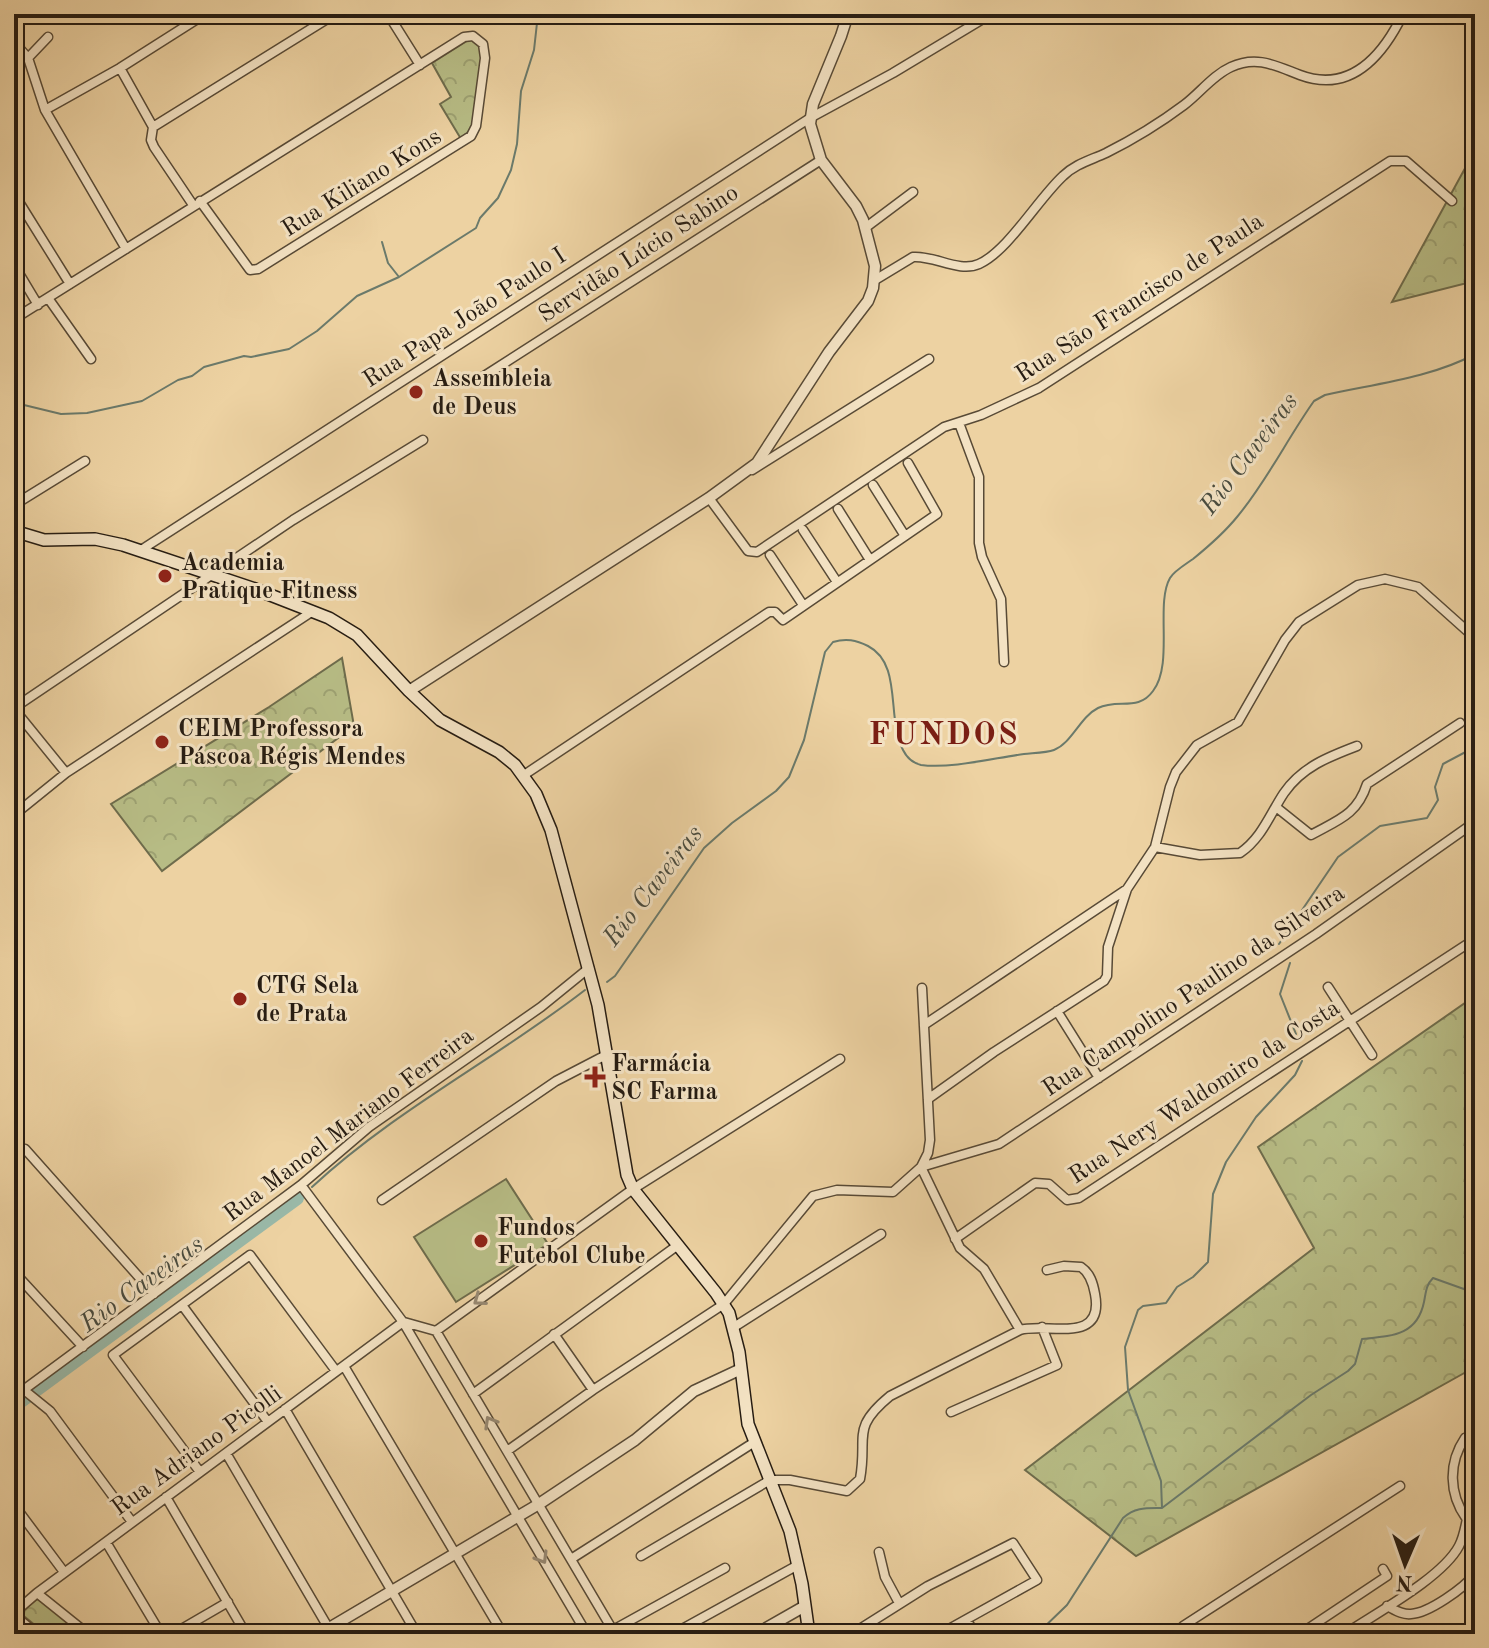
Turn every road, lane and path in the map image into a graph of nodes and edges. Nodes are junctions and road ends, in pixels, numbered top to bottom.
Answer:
1 (205, 14) edge
2 (335, 14) edge
3 (388, 14) edge
4 (848, 14) edge
5 (991, 14) edge
6 (1403, 14) edge
7 (48, 37) dead end
8 (14, 42) edge
9 (28, 58) junction
10 (420, 65) junction
11 (120, 68) junction
12 (45, 110) junction
13 (810, 118) junction
14 (153, 127) junction
15 (821, 160) junction
16 (913, 192) dead end
17 (14, 194) edge
18 (1452, 201) dead end
19 (196, 203) junction
20 (865, 228) junction
21 (126, 249) junction
22 (14, 265) edge
23 (875, 280) junction
24 (70, 284) junction
25 (48, 298) junction
26 (38, 305) junction
27 (14, 319) edge
28 (91, 359) dead end
29 (929, 359) dead end
30 (478, 380) dead end
31 (959, 423) junction
32 (423, 440) dead end
33 (85, 461) dead end
34 (908, 463) dead end
35 (744, 474) junction
36 (873, 485) dead end
37 (709, 498) junction
38 (14, 505) edge
39 (838, 509) dead end
40 (803, 530) dead end
41 (14, 531) edge
42 (905, 536) junction
43 (141, 550) junction
44 (770, 555) dead end
45 (870, 560) junction
46 (212, 574) junction
47 (837, 582) junction
48 (803, 605) junction
49 (313, 611) junction
50 (1475, 638) edge
51 (1004, 662) dead end
52 (409, 691) junction
53 (14, 708) edge
54 (1460, 723) dead end
55 (1357, 746) dead end
56 (66, 773) junction
57 (524, 775) junction
58 (1276, 807) junction
59 (14, 815) edge
60 (1475, 822) edge
61 (1155, 847) junction
62 (1127, 889) junction
63 (1475, 939) edge
64 (589, 968) junction
65 (1328, 987) dead end
66 (922, 988) dead end
67 (1057, 1011) junction
68 (1350, 1021) junction
69 (924, 1025) junction
70 (608, 1054) junction
71 (1372, 1055) dead end
72 (840, 1059) dead end
73 (1099, 1078) junction
74 (928, 1099) junction
75 (25, 1149) dead end
76 (921, 1167) junction
77 (301, 1185) junction
78 (633, 1189) junction
79 (382, 1200) dead end
80 (881, 1234) dead end
81 (955, 1239) junction
82 (678, 1245) junction
83 (1047, 1270) dead end
84 (14, 1272) edge
85 (154, 1294) junction
86 (724, 1304) junction
87 (182, 1305) junction
88 (403, 1322) junction
89 (734, 1327) junction
90 (1042, 1327) junction
91 (1020, 1330) junction
92 (436, 1331) junction
93 (554, 1334) junction
94 (83, 1347) junction
95 (340, 1368) junction
96 (741, 1369) junction
97 (25, 1390) junction
98 (593, 1390) junction
99 (473, 1394) junction
100 (14, 1397) edge
101 (285, 1409) junction
102 (951, 1412) dead end
103 (268, 1422) junction
104 (1465, 1438) dead end
105 (753, 1443) junction
106 (507, 1451) junction
107 (226, 1453) junction
108 (200, 1472) junction
109 (770, 1480) junction
110 (1400, 1486) dead end
111 (1475, 1491) edge
112 (166, 1497) junction
113 (539, 1504) junction
114 (14, 1505) edge
115 (517, 1517) junction
116 (1466, 1518) junction
117 (132, 1522) junction
118 (106, 1542) junction
119 (879, 1552) dead end
120 (455, 1553) junction
121 (641, 1556) dead end
122 (571, 1559) junction
123 (798, 1565) junction
124 (725, 1568) dead end
125 (1383, 1569) dead end
126 (64, 1572) junction
127 (1475, 1574) edge
128 (392, 1591) junction
129 (37, 1593) junction
130 (228, 1602) junction
131 (899, 1603) junction
132 (805, 1606) junction
133 (1387, 1606) junction
134 (14, 1614) edge
135 (966, 1620) junction
136 (327, 1632) edge
137 (614, 1632) edge
138 (37, 1634) edge
139 (88, 1634) edge
140 (161, 1634) edge
141 (173, 1634) edge
142 (246, 1634) edge
143 (417, 1634) edge
144 (503, 1634) edge
145 (587, 1634) edge
146 (673, 1634) edge
147 (756, 1634) edge
148 (809, 1634) edge
149 (852, 1634) edge
150 (940, 1634) edge
151 (976, 1634) edge
152 (1188, 1634) edge
153 (1300, 1634) edge
154 (1345, 1634) edge

1 - 11 street
2 - 14 street
3 - 10 street
4 - 13 street
5 - 13 street, Rua Papa João Paulo I
6 - 23 street
7 - 9 street
8 - 9 street
9 - 12 street
10 - 19 street
10 - 19 street, Rua Kiliano Kons
11 - 12 street
11 - 14 street
12 - 21 street
13 - 15 street
13 - 43 street, Rua Papa João Paulo I
14 - 19 street
15 - 20 street
15 - 30 street, Servidão Lúcio Sabino
16 - 20 street
17 - 24 street
18 - 31 street, Rua São Francisco de Paula
19 - 21 street
20 - 23 street
21 - 24 street
22 - 26 street
23 - 35 street
24 - 25 street
25 - 26 street
25 - 28 street
26 - 27 street
29 - 35 street
31 - 37 street, Rua São Francisco de Paula
31 - 51 street
32 - 46 street
33 - 38 street
34 - 42 street
35 - 37 street
36 - 42 street
37 - 52 street
39 - 45 street
40 - 47 street
41 - 43 main road
42 - 45 street
43 - 46 main road
44 - 48 street
45 - 47 street
46 - 49 main road
46 - 53 street
47 - 48 street
48 - 57 street
49 - 52 main road
49 - 56 street
50 - 61 street
52 - 57 main road
53 - 56 street
54 - 58 street
55 - 58 street
56 - 59 street
57 - 64 main road
58 - 61 street
60 - 73 street, Rua Campolino Paulino da Silveira
61 - 62 street
62 - 67 street
62 - 69 street
63 - 68 street, Rua Nery Waldomiro da Costa
64 - 70 main road
64 - 77 street, Rua Manoel Mariano Ferreira
65 - 68 street
66 - 69 street
67 - 73 street
67 - 74 street
68 - 71 street
68 - 81 street, Rua Nery Waldomiro da Costa
69 - 74 street
70 - 78 main road
70 - 79 street
72 - 78 street
73 - 76 street, Rua Campolino Paulino da Silveira
74 - 76 street
75 - 85 street
76 - 81 street
76 - 86 street
77 - 85 street, Rua Manoel Mariano Ferreira
77 - 88 street
78 - 82 main road
78 -> 92 street
80 - 89 street
81 - 91 street
82 - 86 main road
82 - 93 street
83 - 90 street
84 - 94 street
85 - 94 street, Rua Manoel Mariano Ferreira
86 - 89 main road
86 - 98 street
87 - 95 street
87 - 103 street
87 - 108 street
88 - 92 street
88 - 95 street, Rua Adriano Picolli
88 - 115 street
89 - 96 main road
90 - 91 street
90 - 102 street
91 - 109 street
92 - 99 street
93 - 98 street
93 - 99 street
94 - 97 street, Rua Manoel Mariano Ferreira
95 - 101 street, Rua Adriano Picolli
95 - 120 street
96 - 105 main road
96 - 113 street
97 - 100 street, Rua Manoel Mariano Ferreira
97 - 117 street
98 - 106 street
106 -> 99 street
101 - 103 street, Rua Adriano Picolli
101 - 128 street
103 - 107 street, Rua Adriano Picolli
104 - 116 street
105 - 109 main road
105 - 122 street
106 - 113 street
107 - 108 street, Rua Adriano Picolli
107 - 136 street
108 - 112 street, Rua Adriano Picolli
109 - 121 street
109 - 123 main road
110 - 152 street
111 - 116 street
112 - 117 street, Rua Adriano Picolli
112 - 130 street
113 - 115 street
113 - 122 street
114 - 126 street
115 - 120 street
115 -> 145 street
116 - 133 street
117 - 118 street, Rua Adriano Picolli
118 - 126 street, Rua Adriano Picolli
118 - 140 street
119 - 131 street
120 - 128 street
120 - 144 street
122 - 137 street
123 - 132 main road
123 - 146 street
124 - 137 street
125 - 153 street
126 - 129 street, Rua Adriano Picolli
127 - 133 street
128 - 136 street
128 - 143 street
129 - 134 street, Rua Adriano Picolli
129 - 139 street
130 - 141 street
130 - 142 street
131 - 135 street
131 - 149 street
132 - 147 street
132 - 148 main road
133 - 154 street
134 - 138 street
135 - 150 street
135 - 151 street

